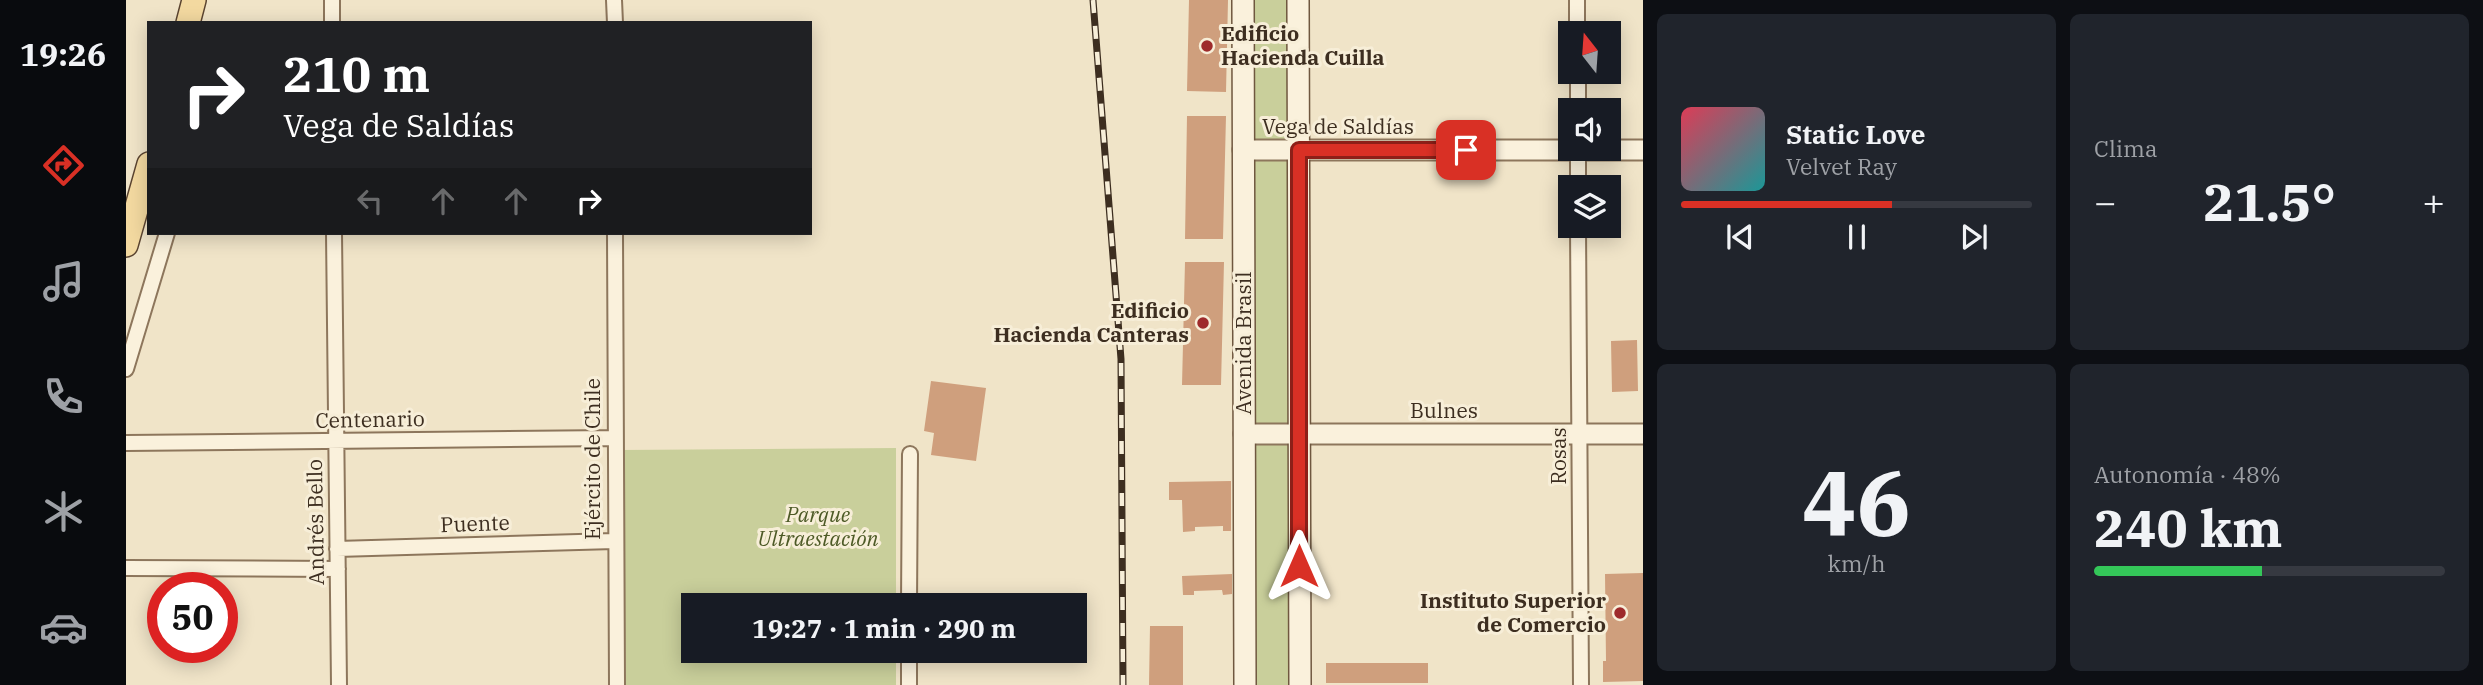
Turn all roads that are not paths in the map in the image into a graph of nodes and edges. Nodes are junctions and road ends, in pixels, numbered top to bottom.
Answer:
1 (194, 0) edge
2 (332, 0) edge
3 (614, 0) edge
4 (1243, 0) edge
5 (1298, 0) edge
6 (1577, 0) edge
7 (189, 21) edge
8 (332, 21) edge
9 (615, 21) edge
10 (1577, 21) edge
11 (1558, 149) edge
12 (1243, 150) junction
13 (1299, 150) junction
14 (1621, 150) edge
15 (1643, 150) edge
16 (147, 170) edge
17 (166, 235) edge
18 (334, 235) edge
19 (615, 235) edge
20 (1578, 238) edge
21 (126, 245) edge
22 (126, 369) edge
23 (1244, 434) junction
24 (1299, 434) junction
25 (1580, 434) junction
26 (1643, 434) edge
27 (614, 438) junction
28 (336, 442) junction
29 (126, 443) edge
30 (909, 454) dead end
31 (614, 541) junction
32 (338, 549) junction
33 (126, 568) edge
34 (338, 569) junction
35 (909, 593) edge
36 (909, 663) edge
37 (339, 685) edge
38 (617, 685) edge
39 (909, 685) edge
40 (1245, 685) edge
41 (1300, 685) edge
42 (1581, 685) edge

1 - 7 main road
2 - 8 street
3 - 9 street
4 - 12 main road, Avenida Brasil
5 - 13 main road
6 - 10 street
11 - 13 street, Vega de Saldías
12 - 13 street, Vega de Saldías
12 - 23 main road, Avenida Brasil
13 - 24 main road
14 - 15 street, Vega de Saldías
16 - 21 main road
17 - 22 street
18 - 28 street, Andrés Bello
19 - 27 street, Ejército de Chile
20 - 25 street, Rosas
23 - 24 street, Bulnes
23 - 40 main road, Avenida Brasil
24 - 25 street, Bulnes
24 - 41 main road
25 - 26 street, Bulnes
25 - 42 street, Rosas
27 - 28 street, Centenario
27 - 31 street, Ejército de Chile
28 - 29 street, Centenario
28 - 32 street, Andrés Bello
30 - 35 street
31 - 32 street, Puente
31 - 38 street, Ejército de Chile
32 - 34 street, Andrés Bello
33 - 34 street
34 - 37 street, Andrés Bello
36 - 39 street

